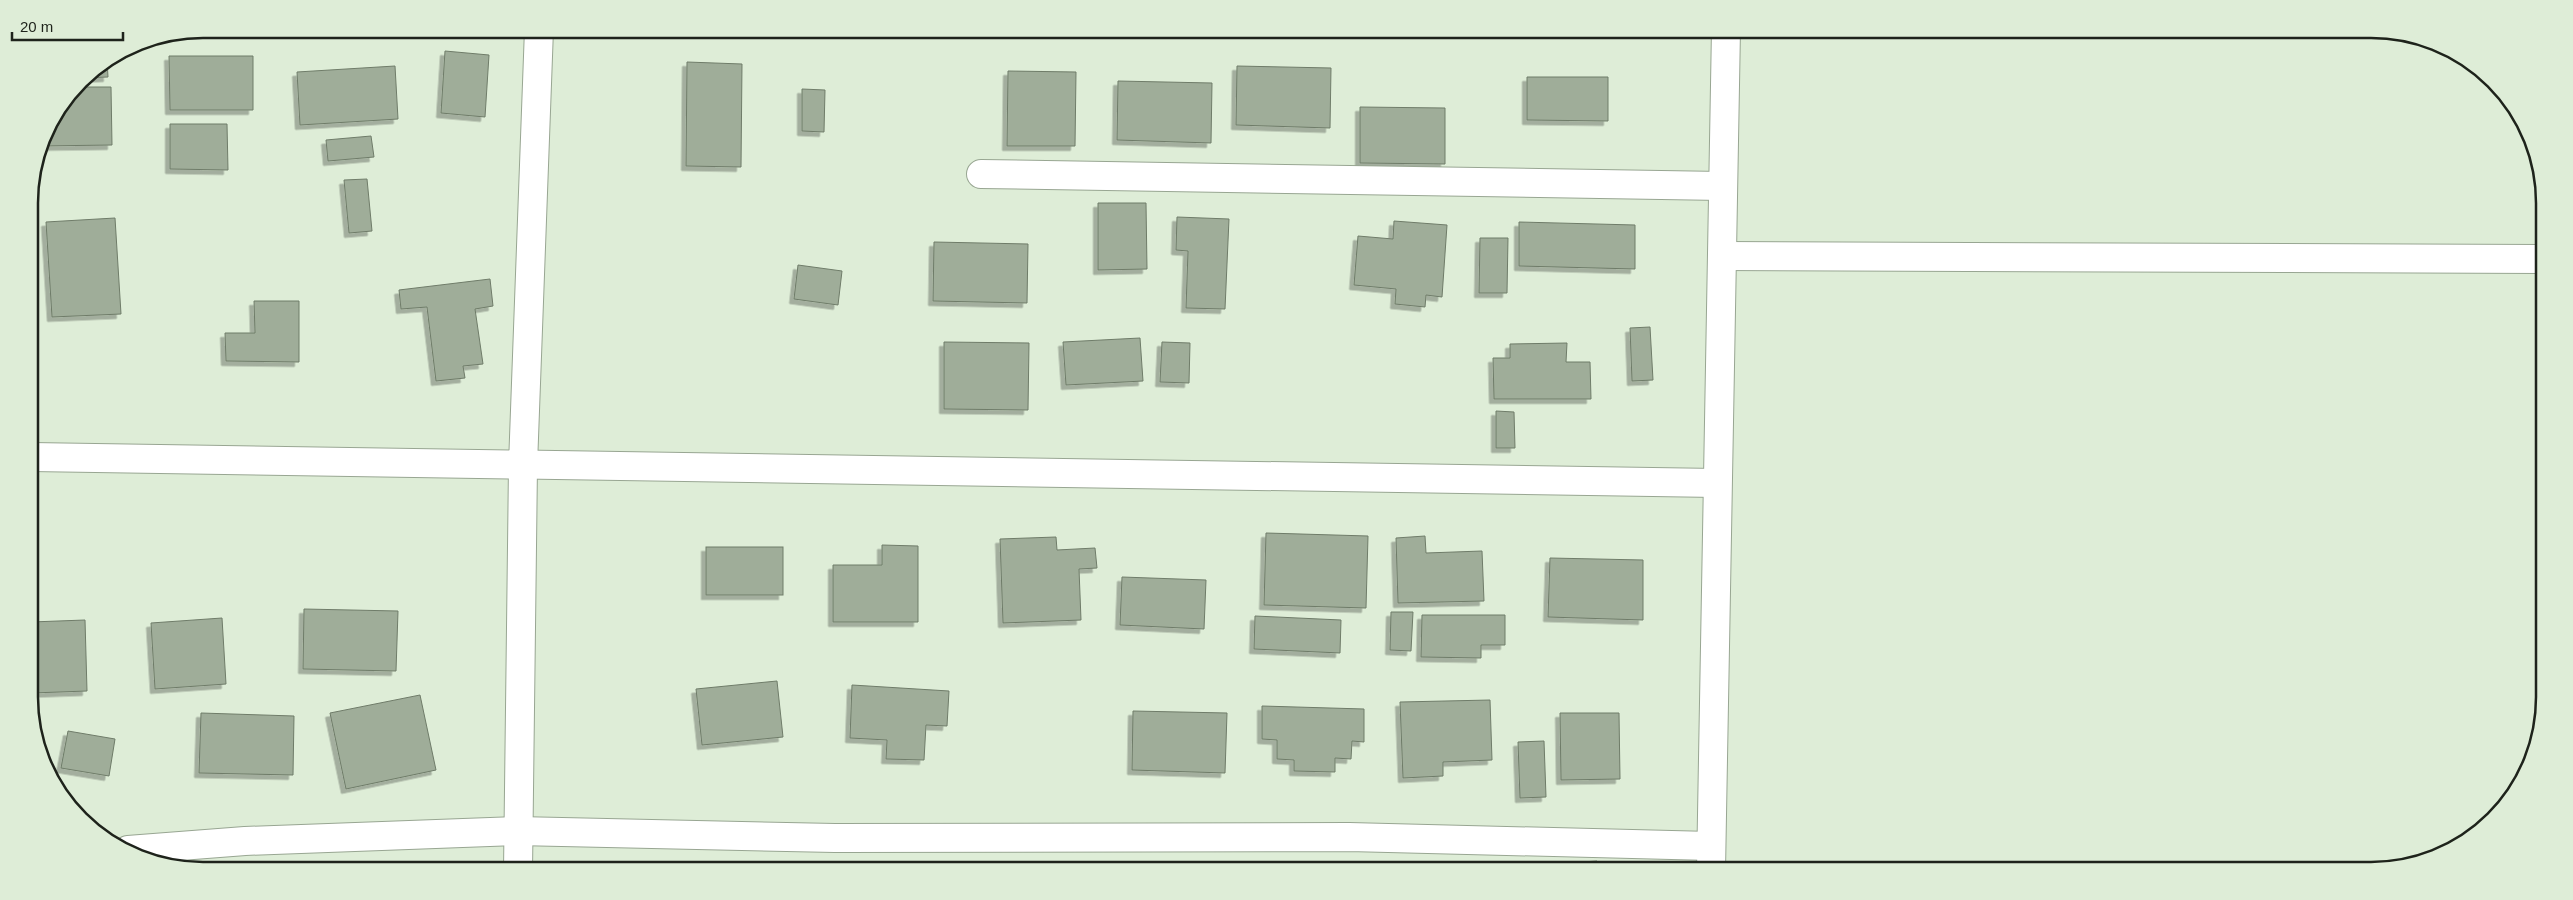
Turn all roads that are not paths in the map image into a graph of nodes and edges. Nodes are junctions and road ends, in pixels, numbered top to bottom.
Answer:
1 (539, 38) edge
2 (1726, 38) edge
3 (981, 174) dead end
4 (1722, 186) junction
5 (1722, 256) junction
6 (2536, 259) edge
7 (38, 457) edge
8 (523, 465) junction
9 (1717, 483) junction
10 (517, 831) junction
11 (139, 849) edge
12 (1711, 859) edge
13 (518, 862) edge

1 - 8 street
2 - 4 street
3 - 4 street
4 - 5 street
5 - 6 street
5 - 9 street
7 - 8 street
8 - 9 street
8 - 10 street
9 - 12 street
10 - 11 street
10 - 12 street
10 - 13 street

